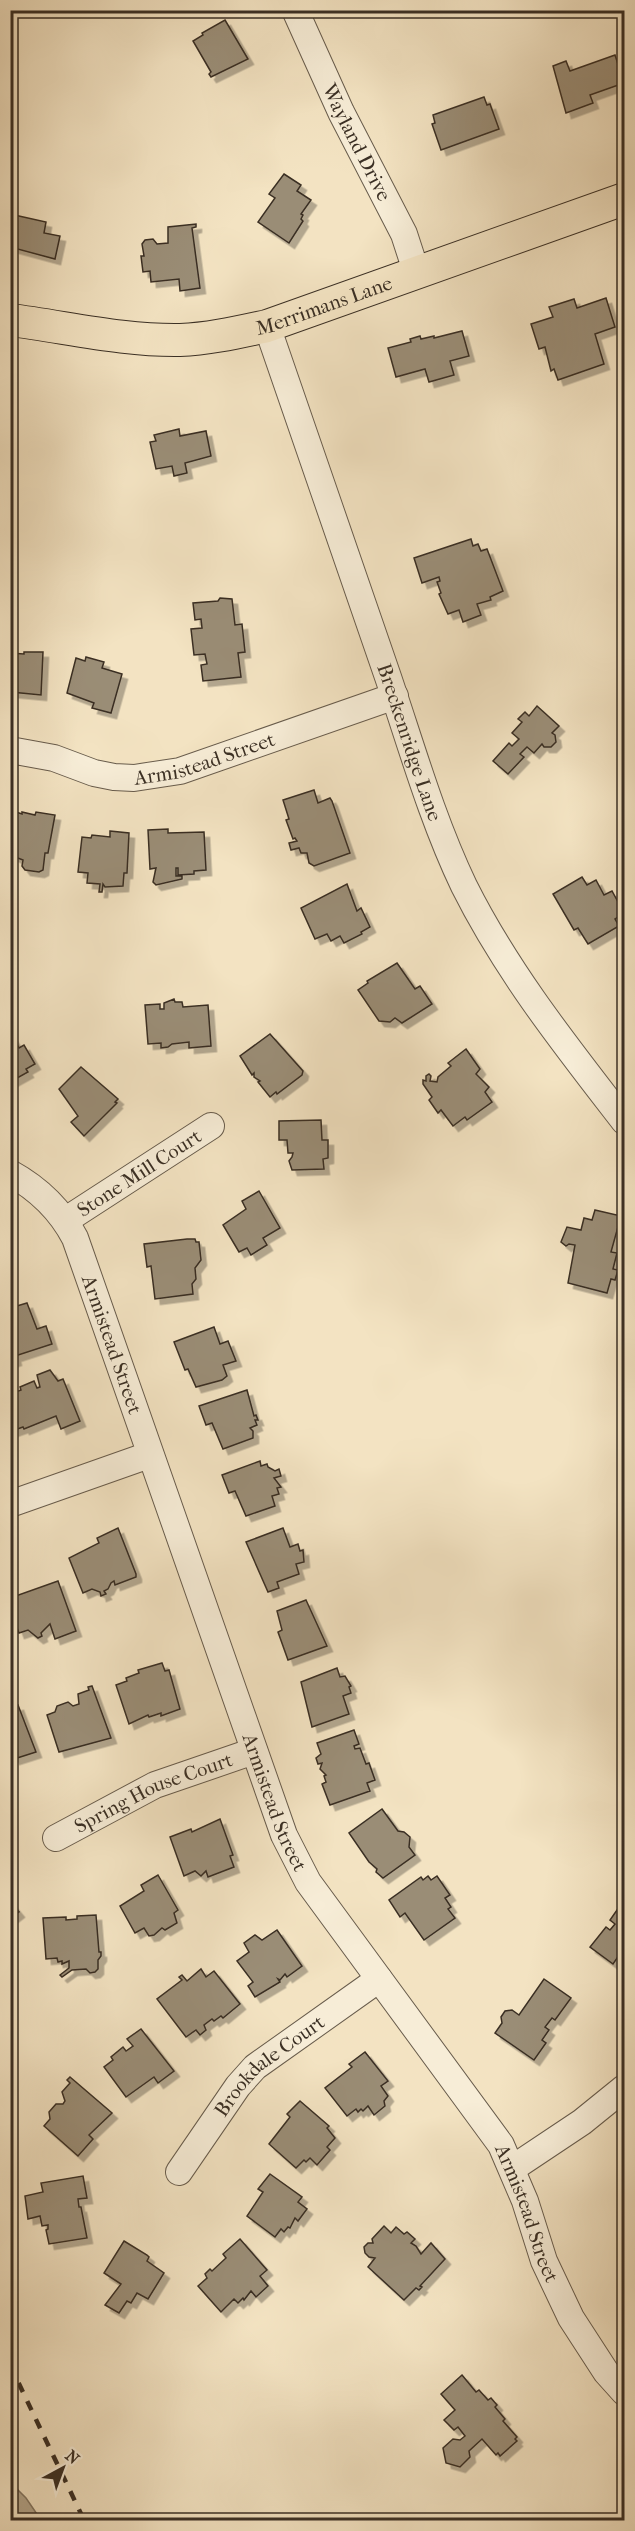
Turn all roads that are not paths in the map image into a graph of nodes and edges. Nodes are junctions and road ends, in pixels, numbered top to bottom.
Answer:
1 (295, 10) edge
2 (624, 199) edge
3 (417, 273) junction
4 (10, 320) edge
5 (267, 326) junction
6 (395, 696) junction
7 (10, 750) edge
8 (624, 1121) edge
9 (211, 1126) dead end
10 (10, 1173) edge
11 (66, 1220) junction
12 (149, 1455) junction
13 (10, 1504) edge
14 (254, 1751) junction
15 (56, 1838) dead end
16 (379, 1978) junction
17 (624, 2088) edge
18 (513, 2168) junction
19 (178, 2172) dead end
20 (624, 2392) edge

1 - 3 street, Wayland Drive
2 - 3 main road, Merrimans Lane
3 - 5 main road, Merrimans Lane
4 - 5 main road, Merrimans Lane
5 - 6 street, Breckenridge Lane
6 - 7 street, Armistead Street
6 - 8 street, Breckenridge Lane
9 - 11 street, Stone Mill Court
10 - 11 street, Armistead Street
11 - 12 street, Armistead Street
12 - 13 street
12 - 14 street, Armistead Street
14 - 15 street, Spring House Court
14 - 16 street, Armistead Street
16 - 18 street, Armistead Street
16 - 19 street, Brookdale Court
17 - 18 street
18 - 20 street, Armistead Street

